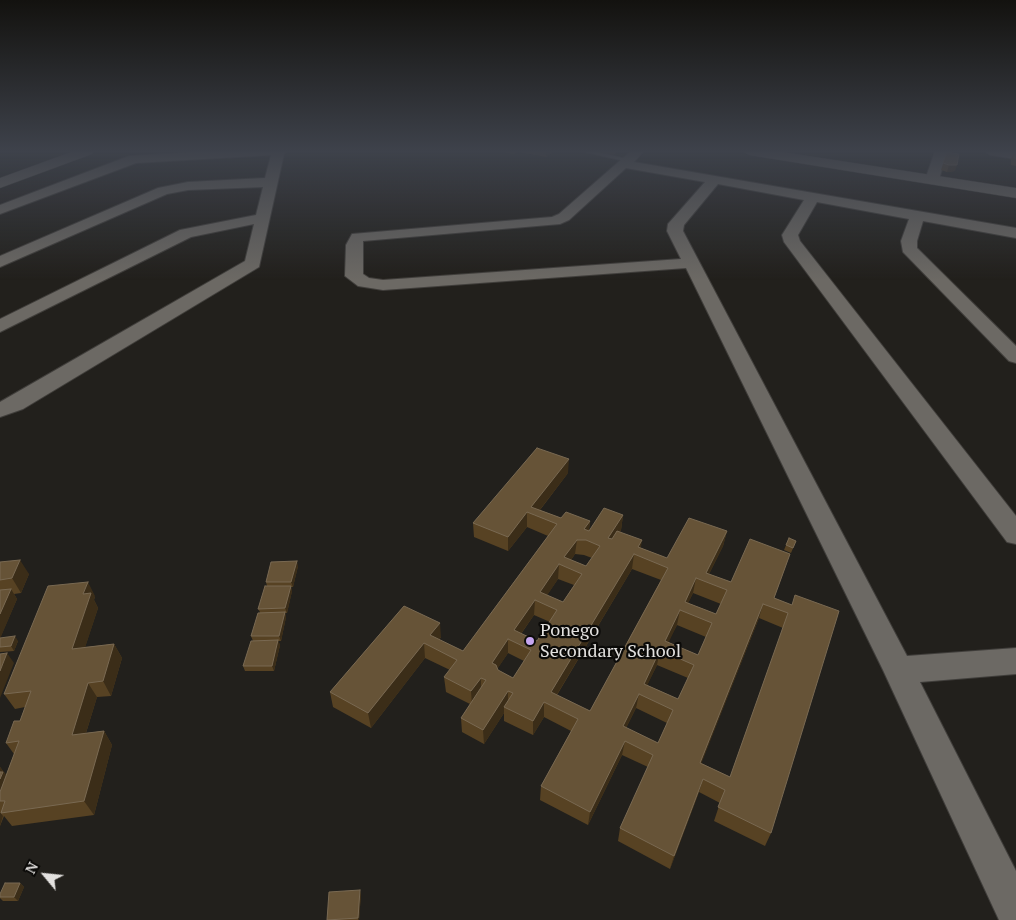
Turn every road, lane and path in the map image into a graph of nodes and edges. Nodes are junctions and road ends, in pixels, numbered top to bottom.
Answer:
1 (42, 194) edge
2 (156, 194) edge
3 (268, 194) edge
4 (590, 194) edge
5 (702, 194) edge
6 (795, 194) edge
7 (813, 197) junction
8 (0, 210) edge
9 (918, 215) junction
10 (263, 218) junction
11 (1016, 233) edge
12 (0, 262) edge
13 (690, 264) junction
14 (0, 326) edge
15 (1016, 356) edge
16 (0, 410) edge
17 (1016, 535) edge
18 (1016, 661) edge
19 (898, 670) junction
20 (1016, 913) edge

1 - 8 street
2 - 12 street
3 - 10 street
4 - 13 street
5 - 13 street
6 - 7 street
7 - 9 street
7 - 17 street
9 - 11 street
9 - 15 street
10 - 14 street
10 - 16 street
13 - 19 street
18 - 19 street
19 - 20 street

